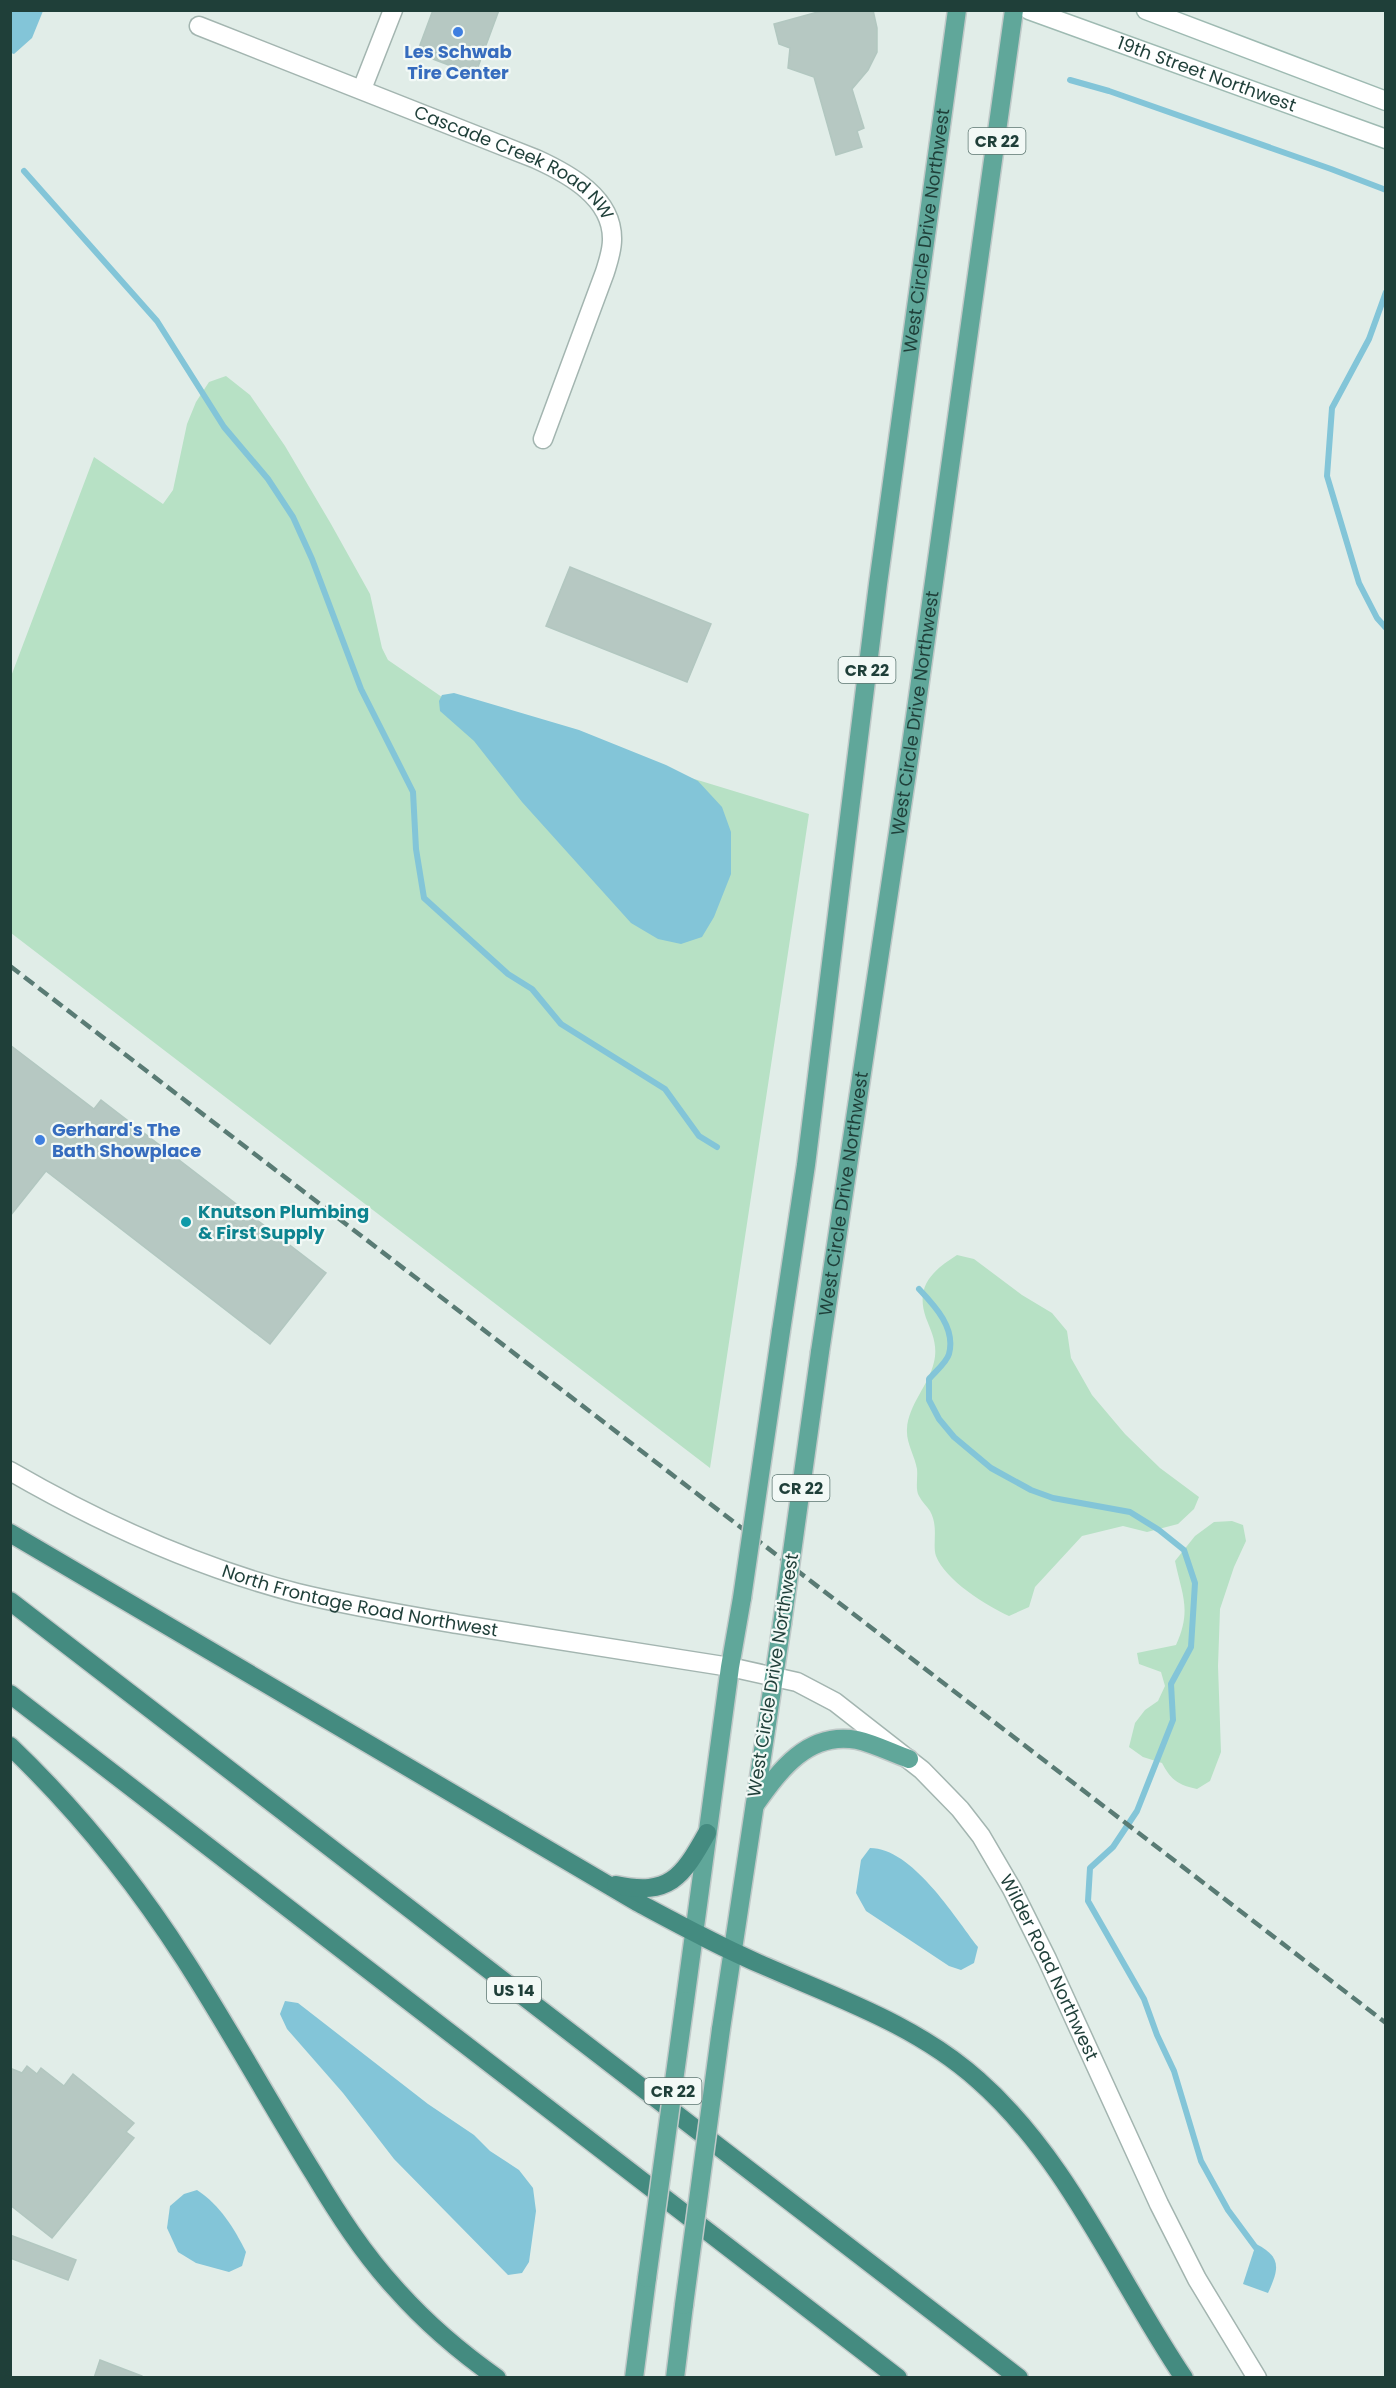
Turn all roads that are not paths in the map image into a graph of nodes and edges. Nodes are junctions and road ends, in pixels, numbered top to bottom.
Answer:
1 (393, 10) edge
2 (957, 10) edge
3 (1014, 10) edge
4 (1029, 10) edge
5 (1146, 10) edge
6 (199, 26) dead end
7 (362, 89) junction
8 (1386, 101) edge
9 (1386, 139) edge
10 (543, 439) dead end
11 (10, 1471) edge
12 (10, 1533) edge
13 (10, 1601) edge
14 (730, 1667) junction
15 (773, 1675) junction
16 (10, 1694) edge
17 (10, 1746) edge
18 (909, 1759) junction
19 (754, 1806) junction
20 (707, 1833) junction
21 (599, 1881) junction
22 (694, 1932) junction
23 (733, 1952) junction
24 (497, 2378) edge
25 (634, 2378) edge
26 (675, 2378) edge
27 (898, 2378) edge
28 (1019, 2378) edge
29 (1184, 2378) edge
30 (1257, 2378) edge

1 - 7 street
2 - 14 main road, West Circle Drive Northwest / CR 22, bridge
3 - 15 main road, West Circle Drive Northwest / CR 22, bridge
4 - 9 street, 19th Street Northwest
5 - 8 street, 19th Street Northwest
6 - 7 street, Cascade Creek Road NW
7 - 10 street, Cascade Creek Road NW
11 - 14 street, North Frontage Road Northwest
12 - 21 highway
13 - 28 highway, US 14
14 - 15 street, Wilder Road Northwest
14 - 20 main road, West Circle Drive Northwest / CR 22
15 - 18 street, Wilder Road Northwest
15 - 19 main road, West Circle Drive Northwest / CR 22
16 - 27 highway
17 - 24 highway
18 - 19 main road
18 - 30 street, Wilder Road Northwest
19 - 23 main road, West Circle Drive Northwest / CR 22
20 - 21 highway
20 - 22 main road, West Circle Drive Northwest / CR 22
21 - 22 highway
22 - 23 highway
22 - 25 main road, West Circle Drive Northwest / CR 22, bridge
23 - 26 main road, West Circle Drive Northwest / CR 22, bridge
23 - 29 highway

